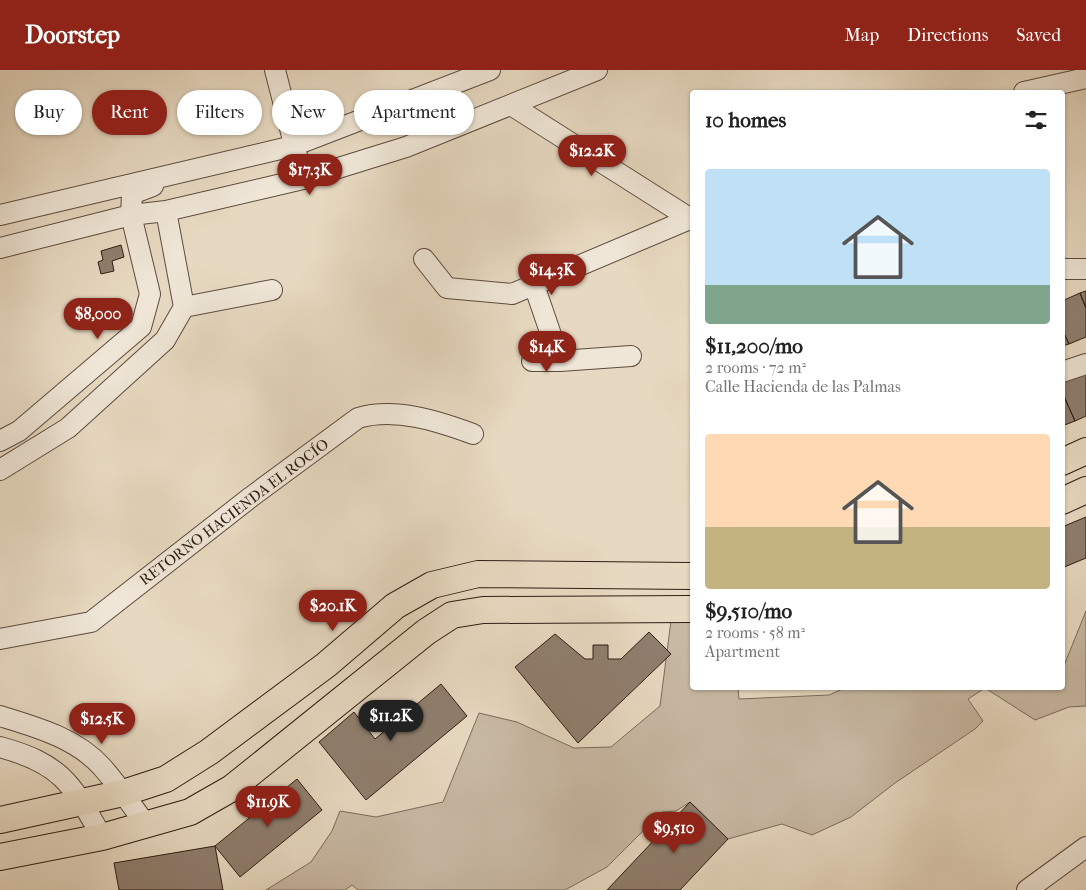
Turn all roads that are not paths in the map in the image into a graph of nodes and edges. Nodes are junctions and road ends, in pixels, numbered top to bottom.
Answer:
1 (275, 70) edge
2 (490, 70) edge
3 (597, 70) edge
4 (1086, 78) edge
5 (1033, 90) edge
6 (511, 105) junction
7 (293, 146) junction
8 (209, 166) junction
9 (302, 180) junction
10 (166, 211) junction
11 (0, 215) edge
12 (131, 215) junction
13 (690, 218) edge
14 (690, 220) edge
15 (0, 248) edge
16 (424, 260) dead end
17 (1065, 268) edge
18 (1086, 269) edge
19 (534, 285) junction
20 (272, 290) dead end
21 (184, 307) junction
22 (631, 356) dead end
23 (532, 361) dead end
24 (560, 361) junction
25 (1086, 364) edge
26 (1065, 371) edge
27 (473, 434) dead end
28 (0, 441) edge
29 (1086, 452) edge
30 (1065, 461) edge
31 (0, 470) edge
32 (1086, 490) edge
33 (1065, 500) edge
34 (690, 576) edge
35 (690, 609) edge
36 (0, 639) edge
37 (4, 717) edge
38 (33, 725) junction
39 (0, 747) edge
40 (24, 754) junction
41 (122, 794) junction
42 (82, 802) junction
43 (0, 820) edge
44 (147, 826) junction
45 (102, 837) junction
46 (1086, 847) edge
47 (0, 857) edge
48 (1027, 890) edge

1 - 7 street
2 - 7 street
3 - 6 street
4 - 5 street
6 - 9 street
6 - 13 street
7 - 8 street
7 - 9 street
8 - 11 street
8 - 12 street
9 - 10 street
10 - 12 street
10 - 21 street
12 - 15 street
12 - 28 street
14 - 19 street
16 - 19 street
17 - 18 street
19 - 24 street
20 - 21 street
21 - 31 street
22 - 24 street
23 - 24 street
25 - 26 street
27 - 36 street, RETORNO HACIENDA EL ROCÍO
29 - 30 main road
32 - 33 main road
34 - 41 main road
35 - 44 main road
37 - 38 street
37 - 39 street
38 - 40 street
38 - 41 street
39 - 40 street
40 - 42 street
41 - 42 main road
41 - 44 street
42 - 43 main road
42 - 45 street
44 - 45 main road
45 - 47 main road
46 - 48 street

